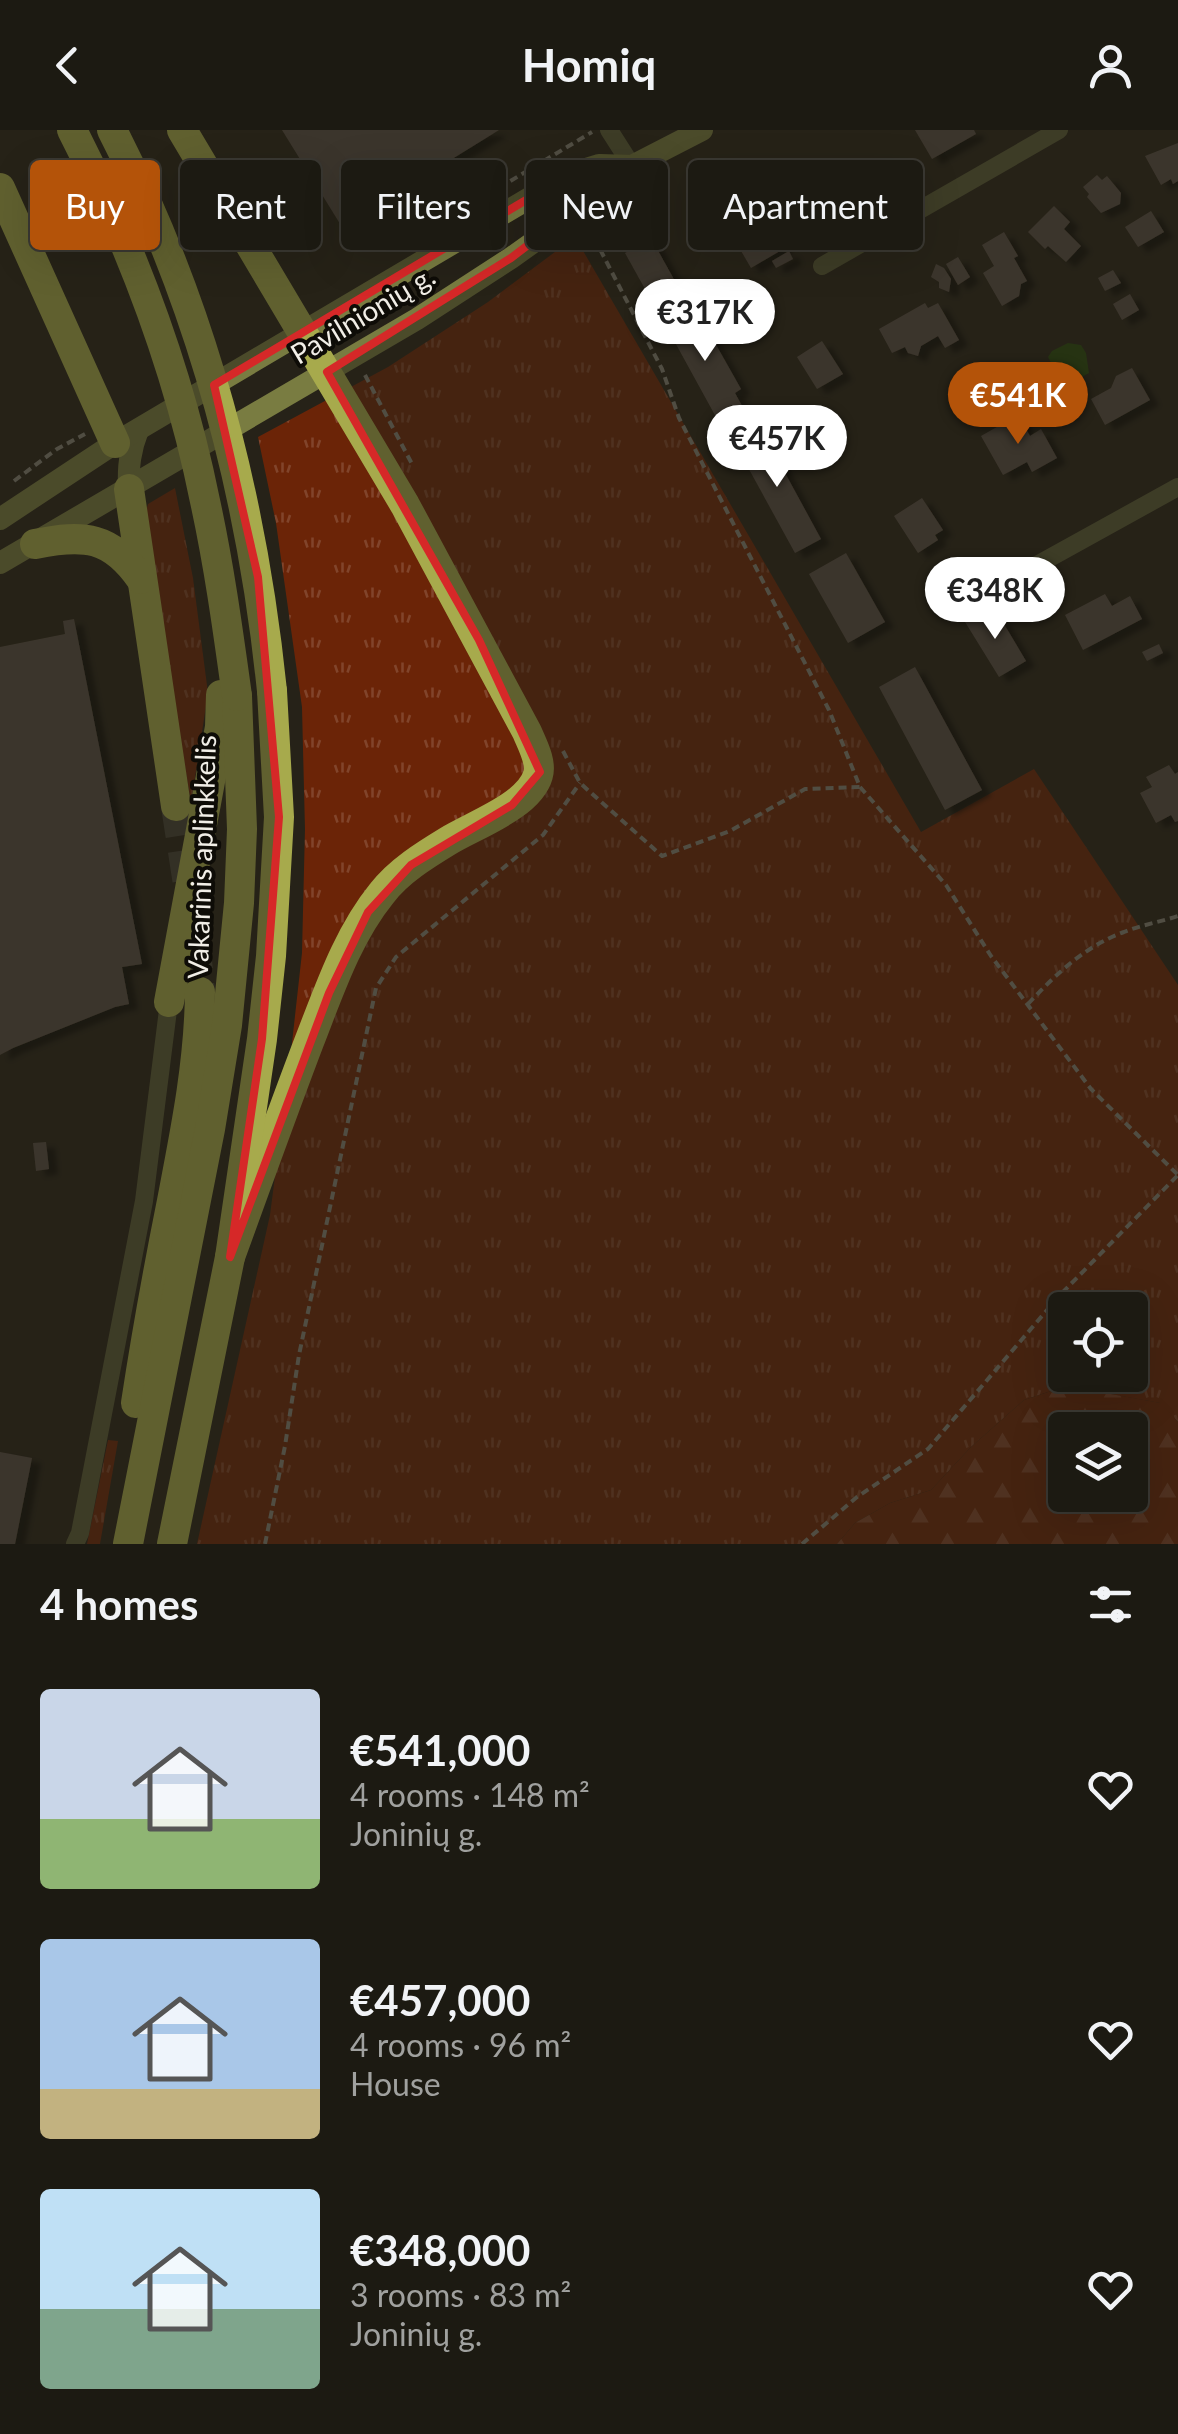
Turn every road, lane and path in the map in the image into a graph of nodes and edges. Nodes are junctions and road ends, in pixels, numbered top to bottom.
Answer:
1 (72, 130) edge
2 (112, 130) edge
3 (182, 130) edge
4 (610, 130) edge
5 (702, 130) edge
6 (1059, 130) edge
7 (628, 160) edge
8 (644, 160) edge
9 (0, 188) edge
10 (526, 200) edge
11 (526, 247) edge
12 (600, 250) edge
13 (822, 266) dead end
14 (302, 332) junction
15 (363, 371) dead end
16 (326, 372) junction
17 (127, 436) junction
18 (417, 474) dead end
19 (1178, 487) edge
20 (129, 489) junction
21 (0, 519) edge
22 (35, 544) junction
23 (0, 563) edge
24 (1015, 578) dead end
25 (141, 580) junction
26 (229, 696) junction
27 (562, 749) dead end
28 (580, 783) junction
29 (860, 787) junction
30 (176, 806) tunnel mouth
31 (1178, 916) edge
32 (200, 992) tunnel mouth
33 (169, 1002) joint
34 (1028, 1004) junction
35 (1178, 1175) edge
36 (230, 1257) junction
37 (76, 1544) edge
38 (112, 1544) edge
39 (128, 1544) edge
40 (172, 1544) edge
41 (266, 1544) edge
42 (802, 1544) edge

1 - 26 highway, Vakarinis aplinkkelis, bridge
2 - 36 highway, bridge
3 - 14 highway
4 - 7 street
5 - 8 street
6 - 13 street
9 - 17 highway
10 - 14 street, Pavilnionių g.
11 - 16 street, Pavilnionių g.
12 - 29 path
14 - 16 highway
14 - 17 street, Pavilnionių g.
15 - 18 path
16 - 20 street, Pavilnionių g.
16 - 36 highway
17 - 20 street
17 - 21 street, Pavilnionių g.
19 - 24 street
20 - 22 street, Pavilnionių g.
20 - 25 highway
22 - 23 street, Pavilnionių g.
22 - 25 highway
25 - 30 highway
26 - 33 highway
26 - 39 highway, Vakarinis aplinkkelis
27 - 28 path
28 - 29 path
28 - 41 path
29 - 34 path
31 - 34 path
32 - 38 highway
33 - 37 street
34 - 35 path
35 - 42 path
36 - 40 highway

